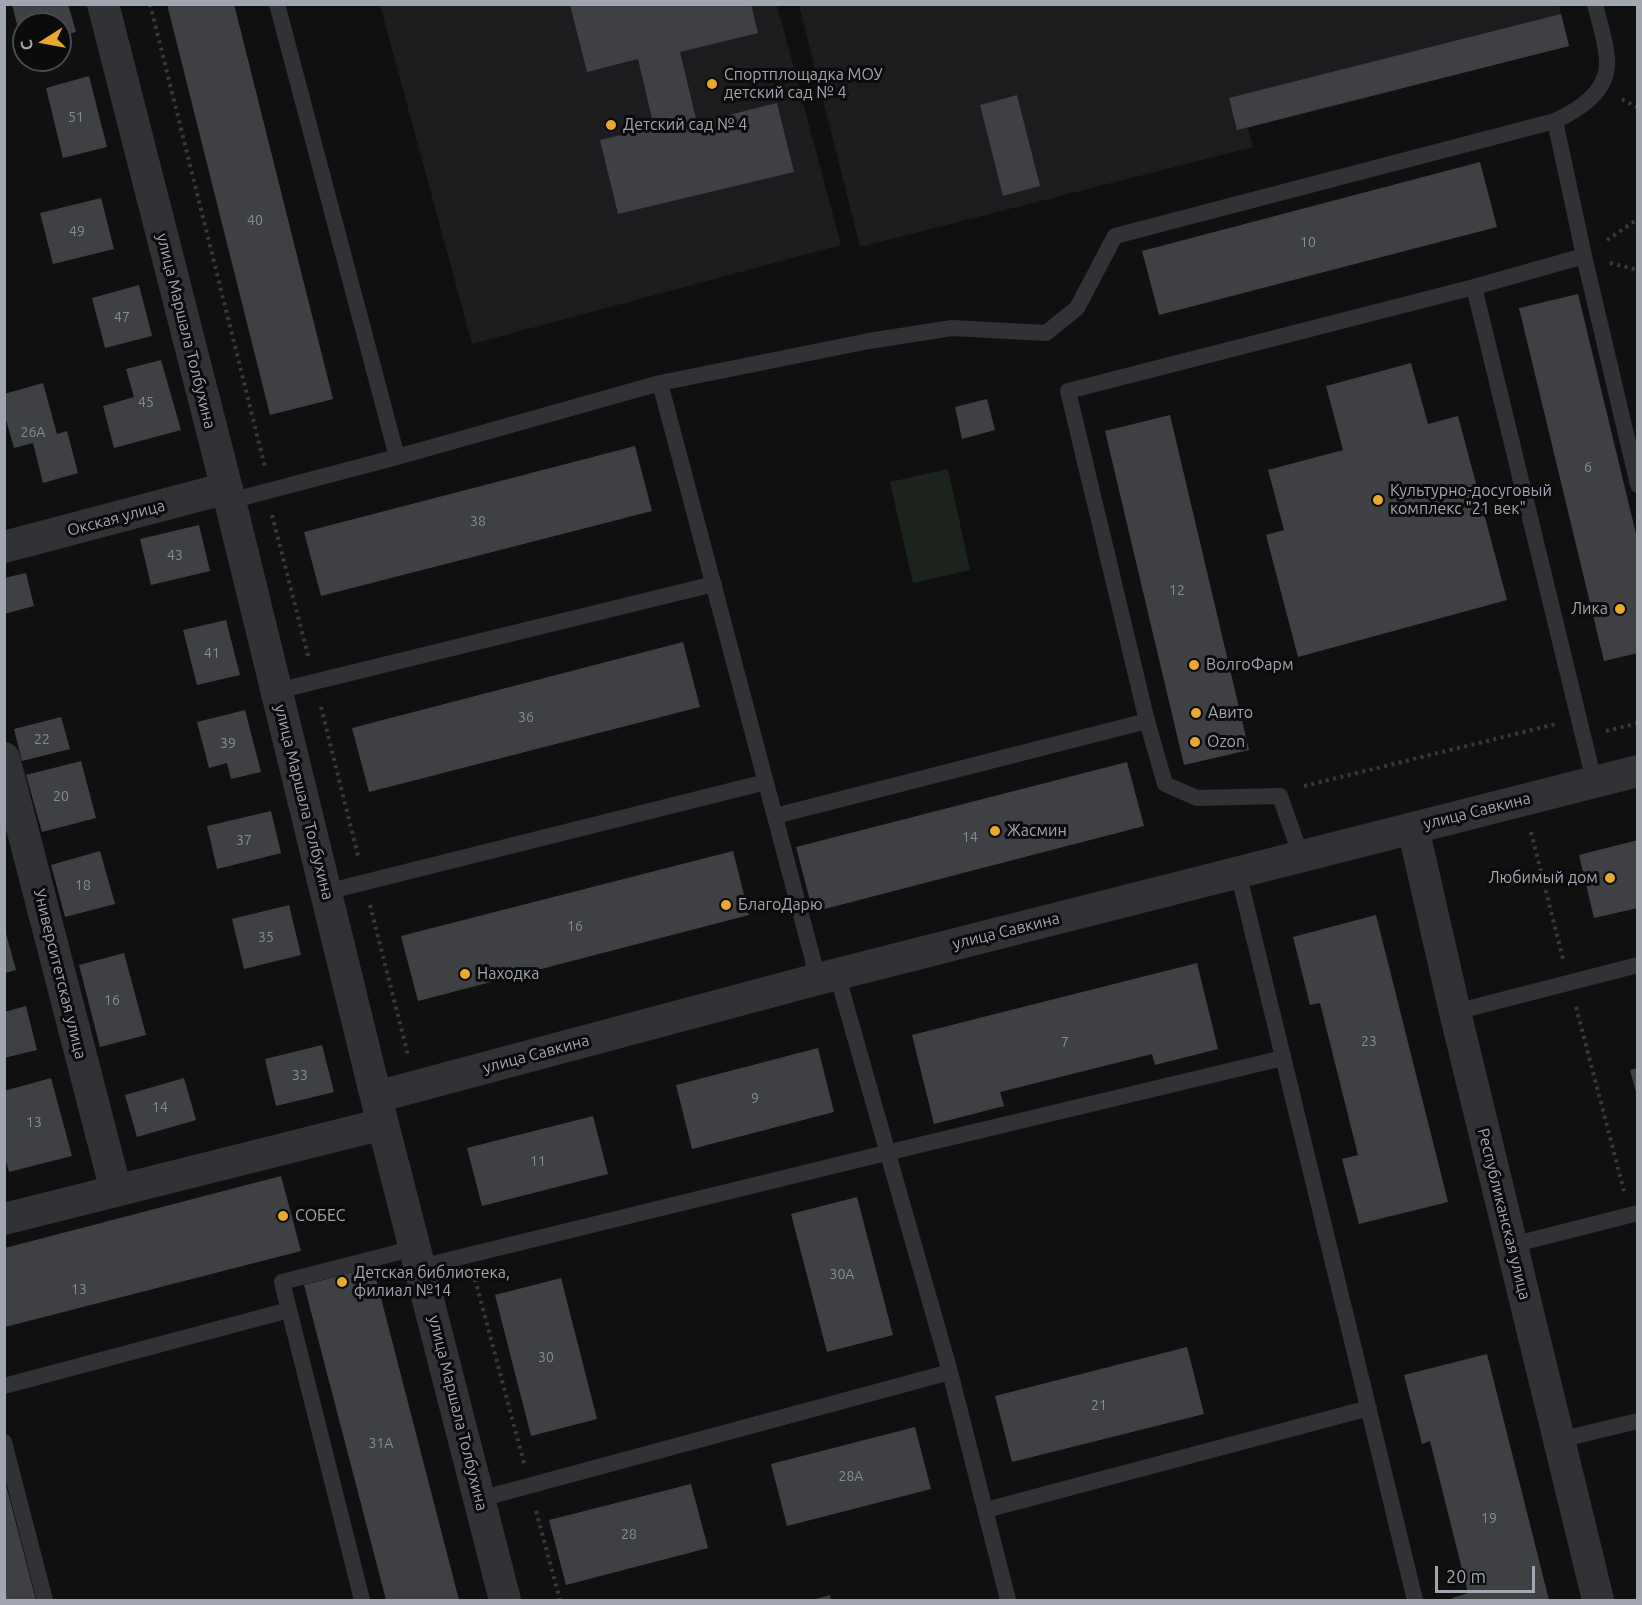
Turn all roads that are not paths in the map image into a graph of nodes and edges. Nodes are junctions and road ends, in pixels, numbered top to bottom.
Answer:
1 (103, 4) edge
2 (277, 4) edge
3 (1595, 4) edge
4 (1555, 120) junction
5 (1584, 256) junction
6 (1474, 287) junction
7 (660, 383) junction
8 (397, 457) junction
9 (1638, 485) edge
10 (229, 494) junction
11 (4, 547) edge
12 (714, 584) junction
13 (277, 691) junction
14 (1147, 721) junction
15 (4, 758) edge
16 (1638, 771) edge
17 (1594, 781) junction
18 (766, 782) junction
19 (775, 816) junction
20 (1413, 828) junction
21 (1301, 856) junction
22 (1238, 872) junction
23 (326, 892) junction
24 (1638, 965) edge
25 (827, 976) junction
26 (1455, 1012) junction
27 (1283, 1058) junction
28 (380, 1110) junction
29 (886, 1153) junction
30 (116, 1191) junction
31 (1634, 1214) edge
32 (4, 1219) edge
33 (1512, 1245) junction
34 (418, 1257) junction
35 (289, 1310) junction
36 (950, 1372) junction
37 (4, 1386) edge
38 (1369, 1408) junction
39 (1638, 1421) edge
40 (1559, 1440) junction
41 (4, 1442) edge
42 (480, 1499) junction
43 (986, 1510) junction
44 (45, 1600) edge
45 (362, 1600) edge
46 (505, 1600) edge
47 (1008, 1600) edge
48 (1416, 1600) edge
49 (1598, 1600) edge

1 - 10 street, улица Маршала Толбухина
2 - 8 lane
3 - 4 lane
4 - 5 lane
4 - 7 lane
5 - 6 lane
5 - 9 lane
6 - 14 lane
6 - 17 lane
7 - 8 lane
7 - 12 lane
8 - 10 lane
10 - 11 street, Окская улица
10 - 13 street, улица Маршала Толбухина
12 - 13 lane
12 - 18 lane
13 - 23 street, улица Маршала Толбухина
14 - 19 lane
14 - 21 lane
15 - 30 street, Университетская улица
16 - 17 street, улица Савкина
17 - 20 street, улица Савкина
18 - 19 lane
18 - 23 lane
19 - 25 lane
20 - 21 street, улица Савкина
20 - 26 street, Республиканская улица
21 - 22 street, улица Савкина
22 - 25 street, улица Савкина
22 - 27 lane
23 - 28 street, улица Маршала Толбухина
24 - 26 lane
25 - 28 street, улица Савкина
25 - 29 lane
26 - 33 street, Республиканская улица
27 - 29 lane
27 - 38 lane
28 - 30 street, улица Савкина
28 - 34 street, улица Маршала Толбухина
29 - 34 lane
29 - 36 lane
30 - 32 street, улица Савкина
31 - 33 lane
33 - 40 street, Республиканская улица
34 - 35 lane
34 - 42 street, улица Маршала Толбухина
35 - 37 lane
35 - 45 lane
36 - 42 lane
36 - 43 lane
38 - 43 lane
38 - 48 lane
39 - 40 lane
40 - 49 street, Республиканская улица
41 - 44 lane
42 - 46 street, улица Маршала Толбухина
43 - 47 lane

